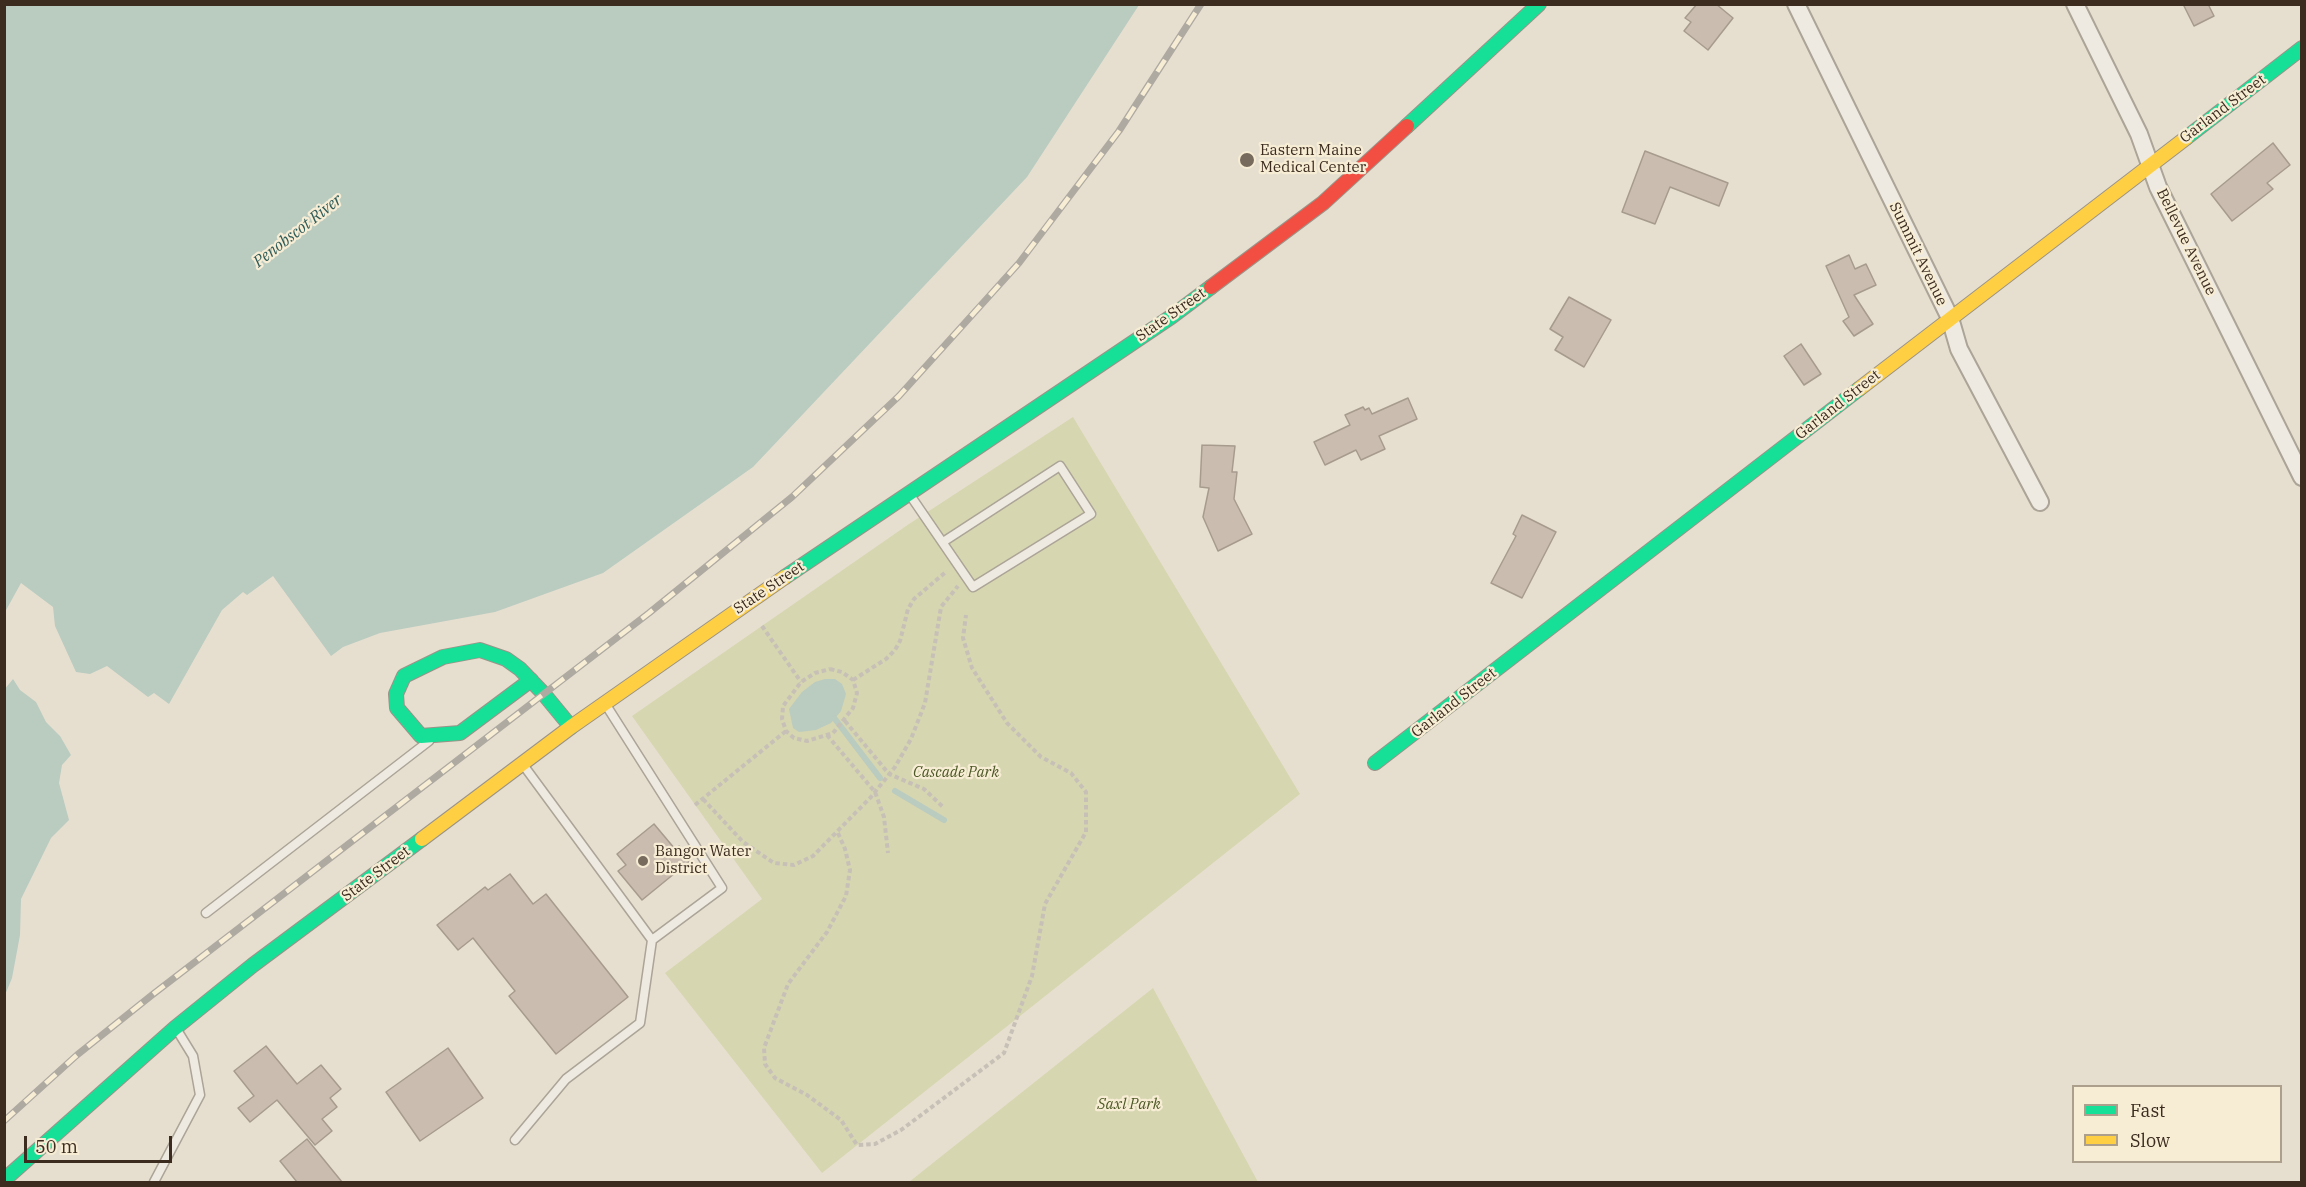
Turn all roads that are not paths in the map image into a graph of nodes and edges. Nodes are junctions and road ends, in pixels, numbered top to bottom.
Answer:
1 (1539, 4) edge
2 (1796, 4) edge
3 (2075, 4) edge
4 (2301, 48) edge
5 (2149, 165) junction
6 (1950, 318) junction
7 (2301, 477) edge
8 (909, 494) junction
9 (2040, 502) dead end
10 (943, 542) junction
11 (531, 680) junction
12 (604, 703) junction
13 (571, 726) junction
14 (434, 737) junction
15 (1375, 763) dead end
16 (522, 764) junction
17 (206, 913) dead end
18 (652, 940) junction
19 (176, 1028) junction
20 (515, 1140) dead end
21 (4, 1180) edge
22 (154, 1182) edge

1 - 8 main road, State Street
2 - 6 street, Summit Avenue
3 - 5 street, Bellevue Avenue
4 - 5 main road, Garland Street
5 - 6 main road, Garland Street
5 - 7 street, Bellevue Avenue
6 - 9 street, Summit Avenue
6 - 15 main road, Garland Street
8 - 10 lane
8 - 12 main road, State Street
10 - 10 lane
11 - 13 main road
11 - 14 main road
11 - 14 main road
12 - 13 main road, State Street
12 - 18 lane
13 - 16 main road, State Street
14 - 17 lane
16 - 18 lane
16 - 19 main road, State Street
18 - 20 lane
19 - 21 main road, State Street
19 - 22 lane

